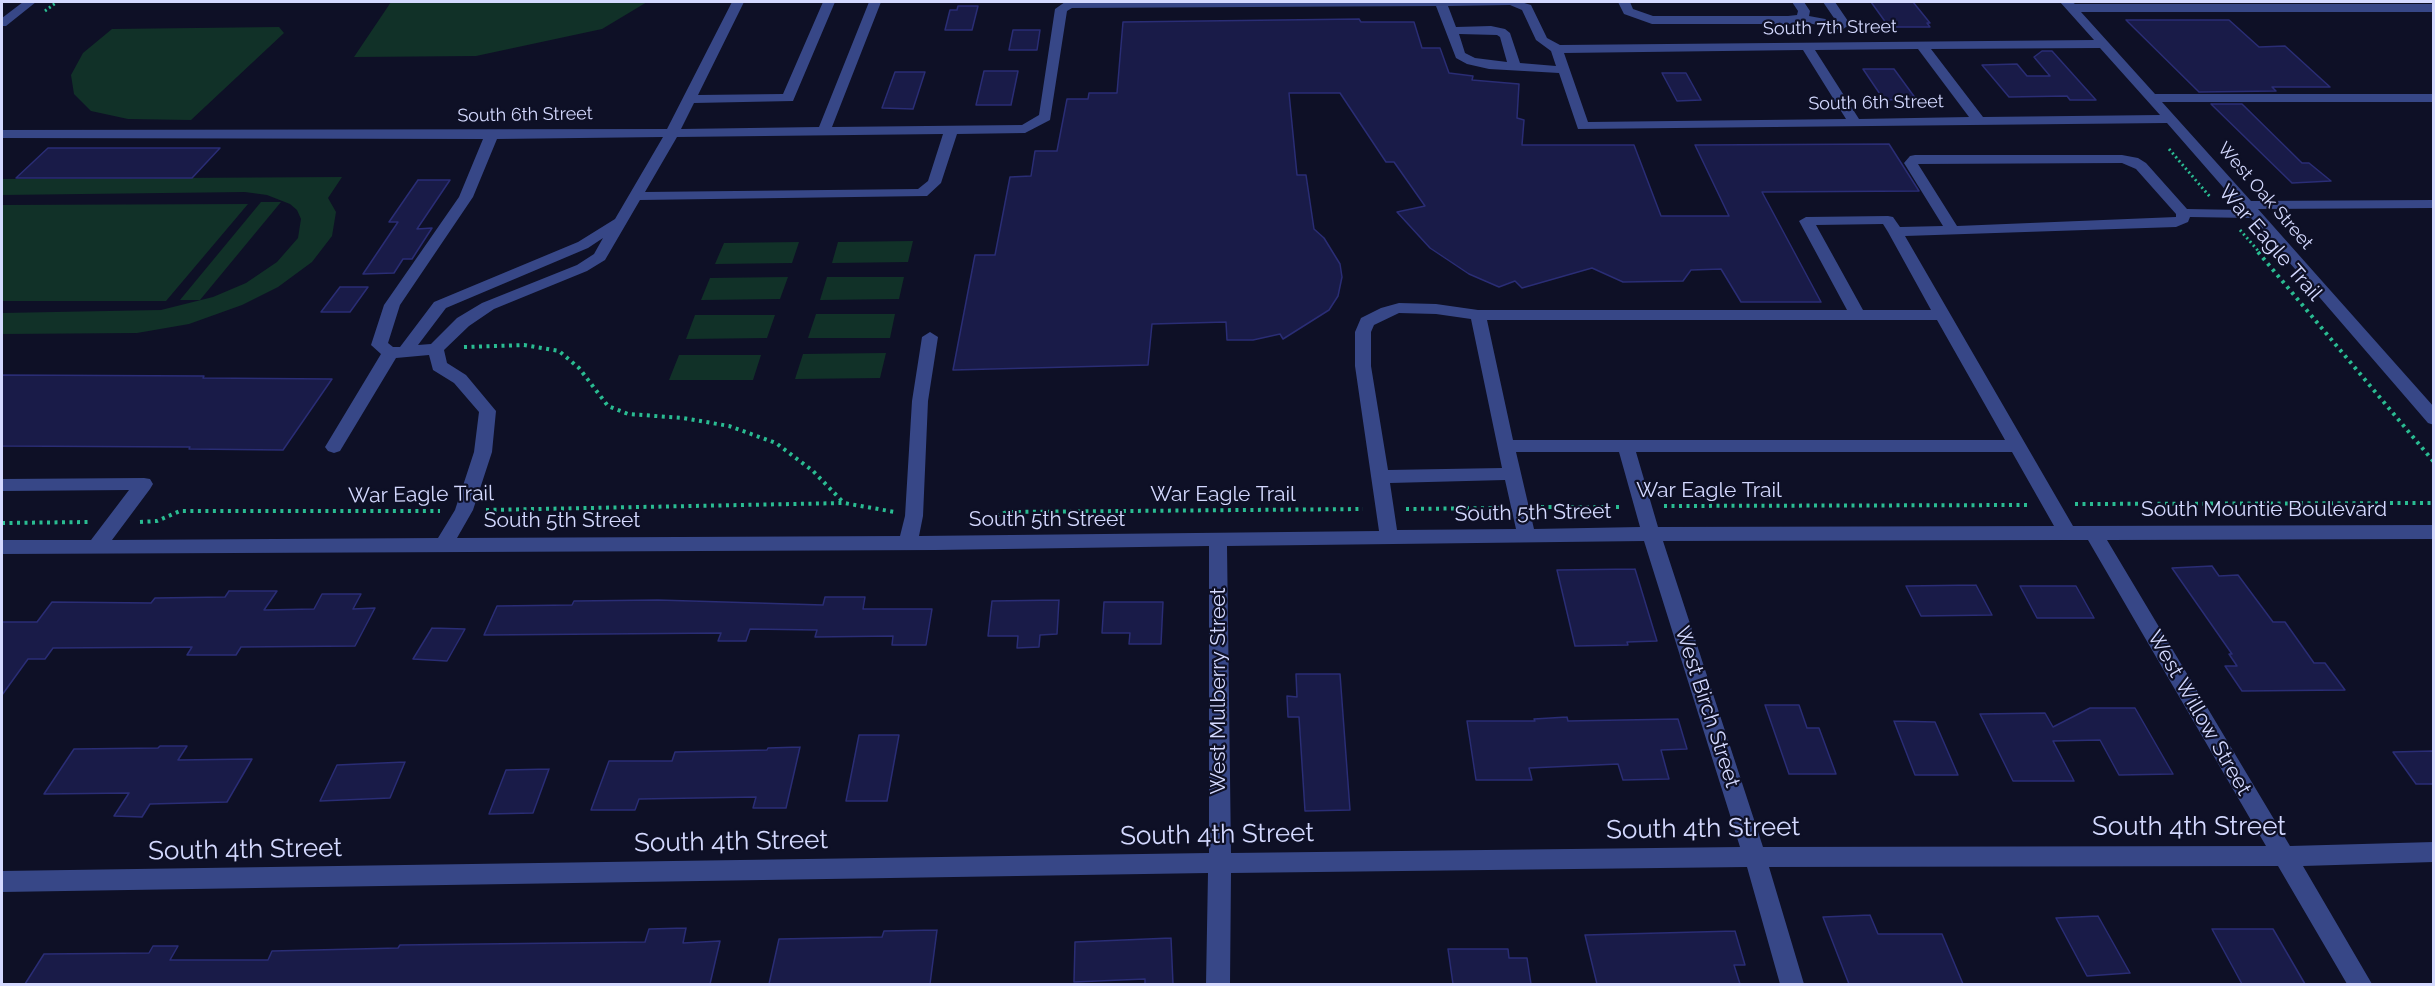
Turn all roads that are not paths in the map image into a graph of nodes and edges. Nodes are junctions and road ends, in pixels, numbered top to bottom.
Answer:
1 (30, 2) edge
2 (738, 2) edge
3 (829, 2) edge
4 (875, 2) edge
5 (1143, 2) edge
6 (1410, 2) edge
7 (1441, 2) edge
8 (1510, 2) edge
9 (1624, 2) edge
10 (1798, 2) edge
11 (1829, 2) edge
12 (2069, 5) edge
13 (2433, 8) edge
14 (1803, 18) junction
15 (2, 23) edge
16 (1451, 31) junction
17 (2105, 44) junction
18 (1921, 45) junction
19 (1807, 47) junction
20 (1557, 49) junction
21 (1515, 67) junction
22 (1564, 70) junction
23 (2151, 98) junction
24 (2433, 98) edge
25 (689, 99) junction
26 (2171, 119) junction
27 (1979, 121) junction
28 (1855, 123) junction
29 (824, 131) junction
30 (951, 131) junction
31 (672, 133) junction
32 (2, 134) edge
33 (492, 134) junction
34 (636, 196) junction
35 (2433, 204) edge
36 (2251, 209) junction
37 (2182, 213) junction
38 (622, 221) junction
39 (1952, 229) junction
40 (1895, 232) junction
41 (1478, 315) junction
42 (1858, 315) junction
43 (1942, 315) junction
44 (930, 337) dead end
45 (436, 349) junction
46 (398, 352) junction
47 (2433, 419) edge
48 (1506, 446) junction
49 (1626, 446) junction
50 (2019, 446) junction
51 (334, 447) dead end
52 (1512, 474) junction
53 (1378, 477) junction
54 (2, 485) edge
55 (2433, 532) edge
56 (1651, 534) junction
57 (2068, 534) junction
58 (2094, 534) junction
59 (1527, 536) junction
60 (1389, 538) junction
61 (1218, 541) junction
62 (908, 543) junction
63 (444, 544) junction
64 (97, 546) junction
65 (2, 547) edge
66 (2433, 852) edge
67 (2283, 856) junction
68 (1755, 857) junction
69 (1220, 863) junction
70 (2, 882) edge
71 (1218, 984) edge
72 (1792, 984) edge
73 (2360, 984) edge

1 - 15 street
2 - 25 street
3 - 25 street
4 - 29 street
5 - 6 street
5 - 30 street, South 6th Street
6 - 7 street
7 - 8 street
7 - 16 street
8 - 20 street
9 - 14 street
10 - 14 street
11 - 14 street
12 - 13 street
12 - 17 street, West Oak Street
16 - 21 street
16 - 21 street
17 - 18 street, South 7th Street
17 - 23 street, West Oak Street
18 - 19 street, South 7th Street
18 - 27 street
19 - 20 street, South 7th Street
19 - 28 street
20 - 22 street
21 - 22 street
22 - 28 street, South 6th Street
23 - 24 street
23 - 26 street, West Oak Street
25 - 31 street
26 - 27 street, South 6th Street
26 - 36 street, West Oak Street
27 - 28 street, South 6th Street
29 - 30 street, South 6th Street
29 - 31 street, South 6th Street
30 - 34 street
31 - 33 street, South 6th Street
31 - 34 street
32 - 33 street, South 6th Street
33 - 46 street
34 - 38 street
35 - 36 street
36 - 37 street
36 - 47 street, West Oak Street
37 - 39 street
37 - 39 street
38 - 45 street
38 - 46 street
39 - 40 street
40 - 42 street
40 - 43 street
41 - 42 street
41 - 48 street
41 - 53 street
42 - 43 street
43 - 50 street
44 - 62 street
45 - 46 street
45 - 63 street
46 - 51 street
48 - 49 street
48 - 52 street
49 - 50 street
49 - 56 street, West Birch Street
50 - 57 street
52 - 53 street
52 - 59 street
53 - 60 street
54 - 64 street
55 - 58 street, South Mountie Boulevard
56 - 57 street, South 5th Street
56 - 59 street, South 5th Street
56 - 68 street, West Birch Street
57 - 58 street, South 5th Street
58 - 67 street, West Willow Street
59 - 60 street, South 5th Street
60 - 61 street, South 5th Street
61 - 62 street, South 5th Street
61 - 69 street, West Mulberry Street
62 - 63 street, South 5th Street
63 - 64 street, South 5th Street
64 - 65 street, South 5th Street
66 - 67 street, South 4th Street
67 - 68 street, South 4th Street
67 - 73 street, West Willow Street
68 - 69 street, South 4th Street
68 - 72 street, West Birch Street
69 - 70 street, South 4th Street
69 - 71 street, West Mulberry Street

